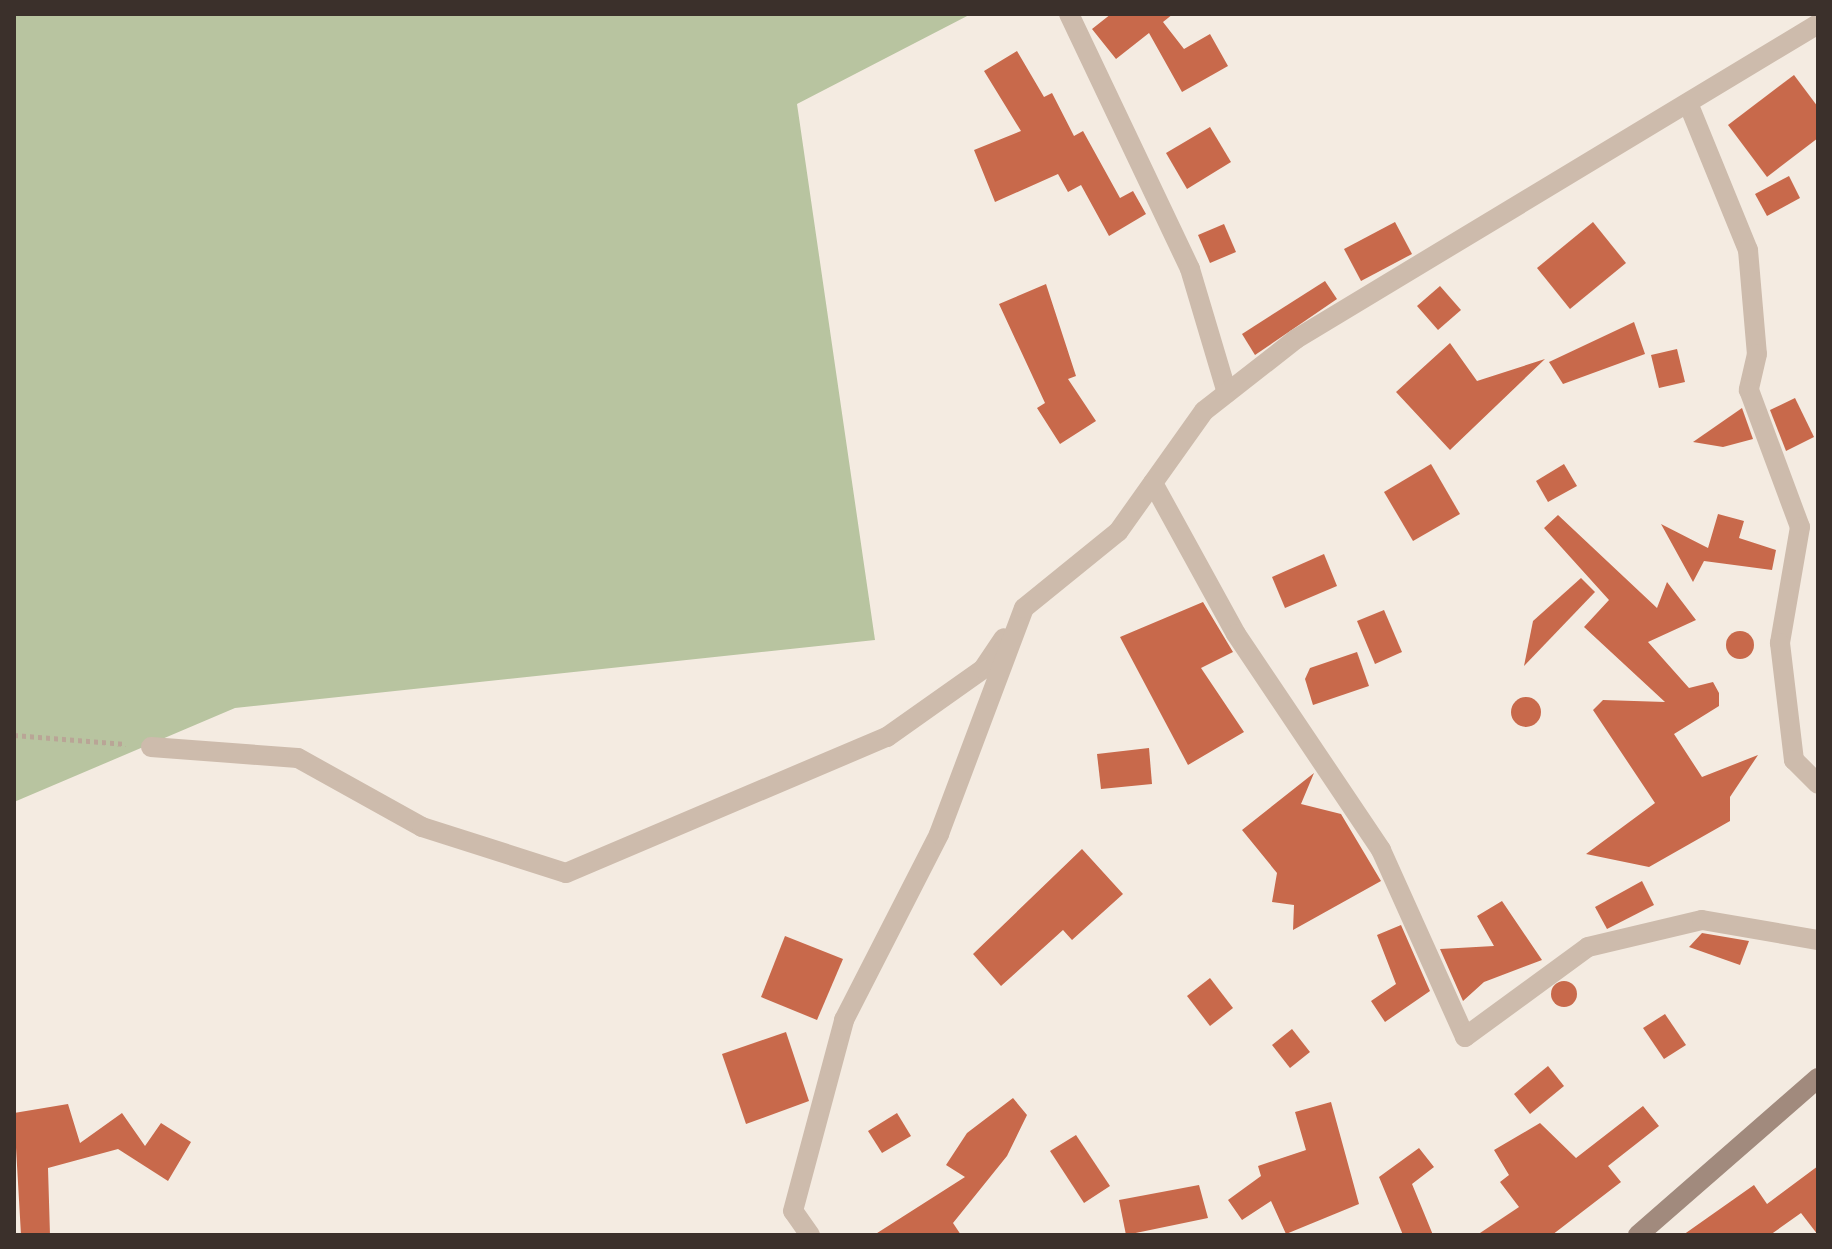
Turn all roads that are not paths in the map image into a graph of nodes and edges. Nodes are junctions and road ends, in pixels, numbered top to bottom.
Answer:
1 (1069, 14) edge
2 (1818, 24) edge
3 (1688, 103) junction
4 (1227, 393) junction
5 (1153, 483) junction
6 (1024, 608) junction
7 (151, 747) road end
8 (1818, 784) edge
9 (1818, 940) edge
10 (1818, 1078) edge
11 (810, 1235) edge
12 (1638, 1235) edge

1 - 4 street
2 - 3 street
3 - 4 street
3 - 8 street
4 - 5 street
5 - 6 street
5 - 9 street
6 - 7 street
6 - 11 street
10 - 12 main road

